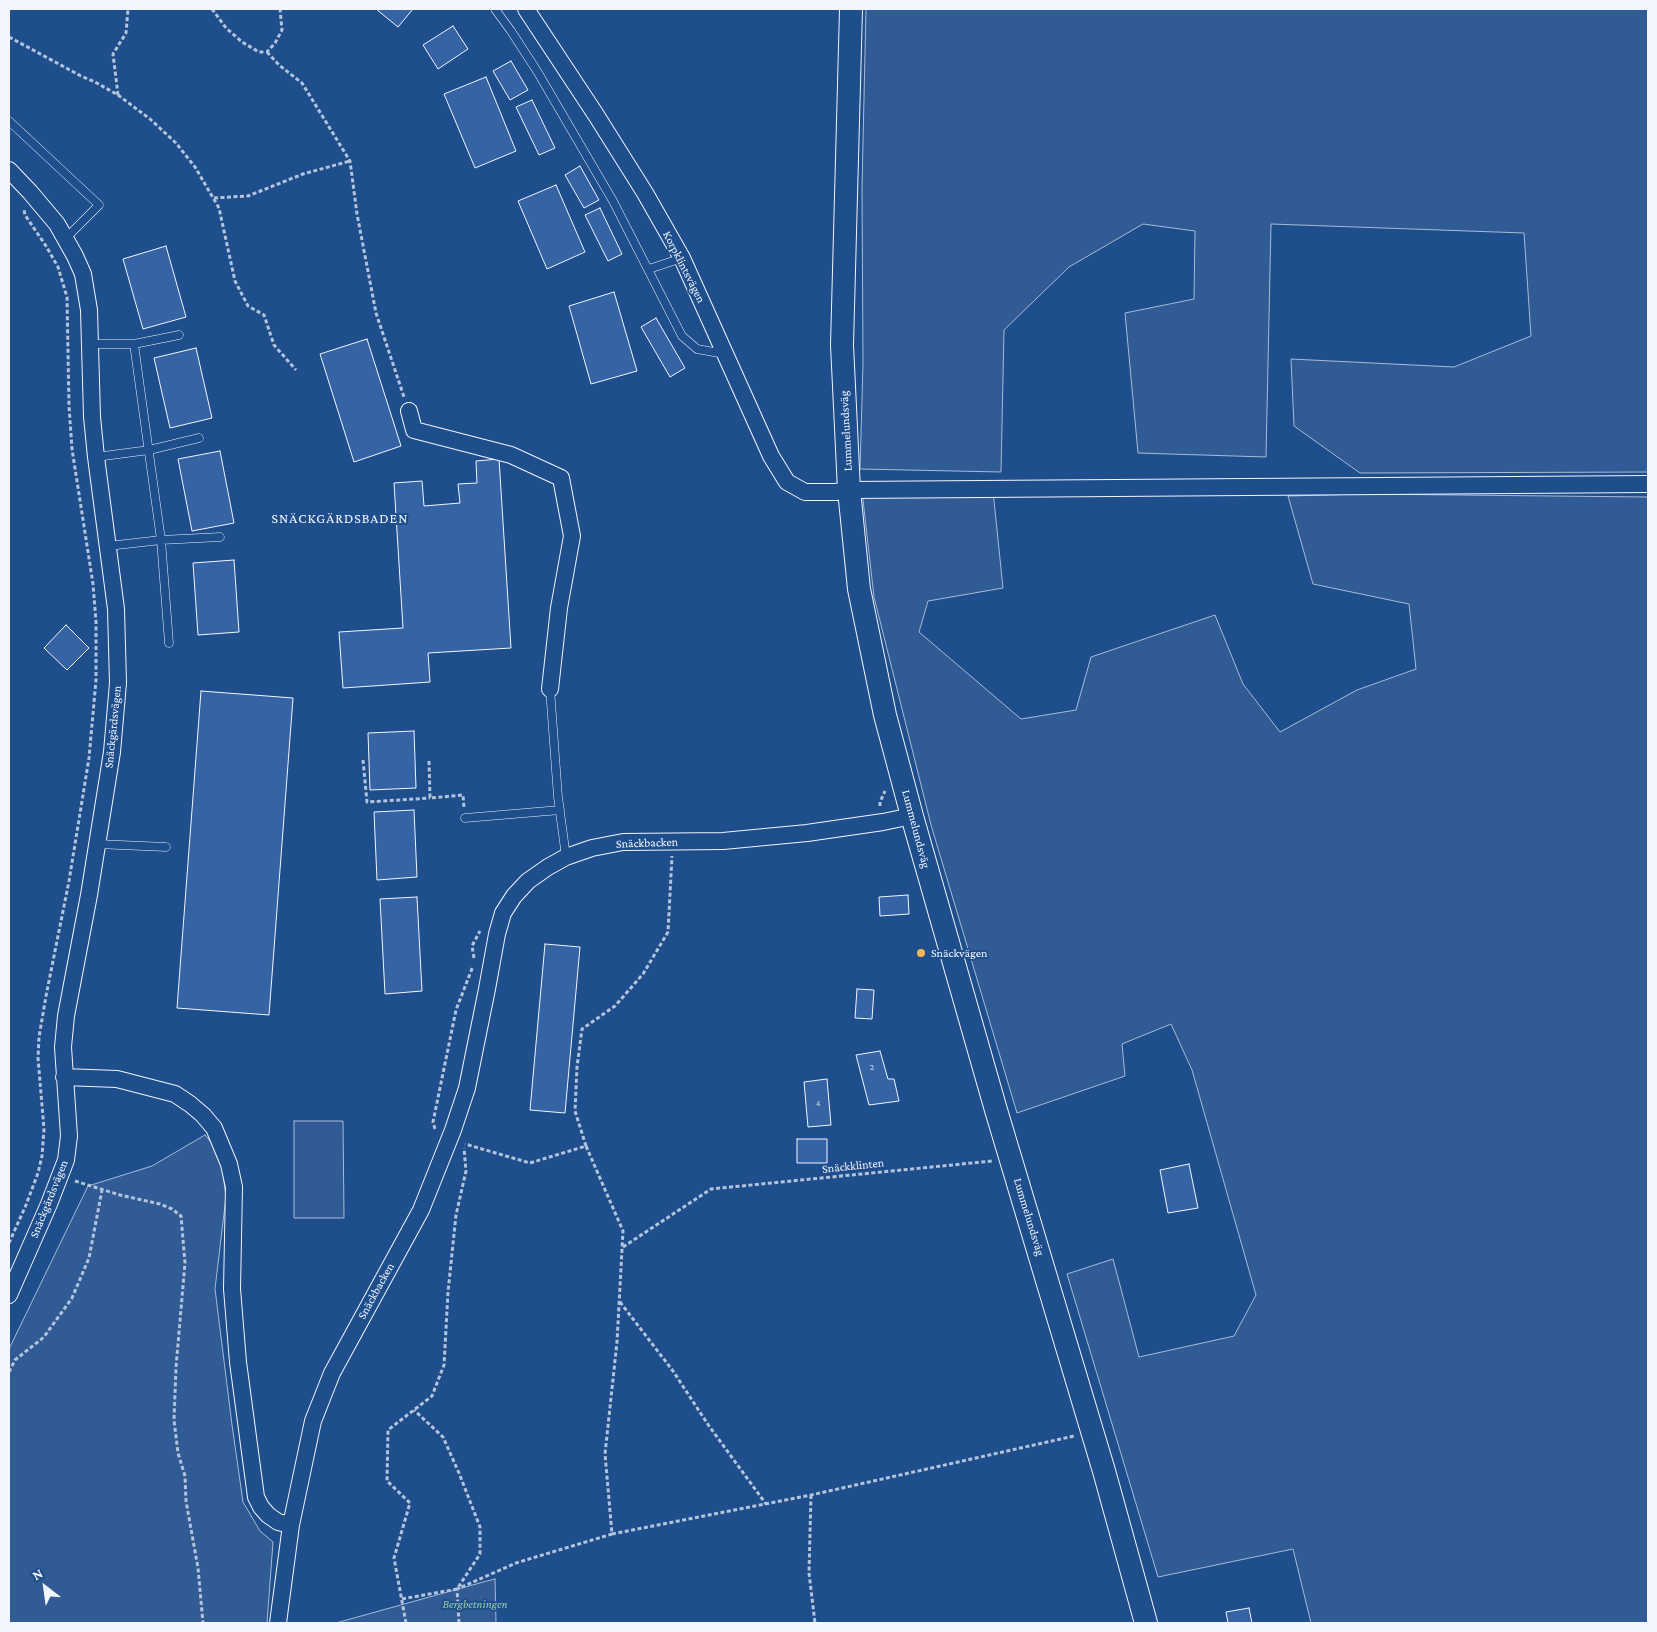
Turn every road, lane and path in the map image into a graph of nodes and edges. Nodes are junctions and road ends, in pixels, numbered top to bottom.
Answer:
1 (128, 9) edge
2 (212, 9) edge
3 (280, 9) edge
4 (494, 9) edge
5 (526, 9) edge
6 (851, 9) edge
7 (9, 37) edge
8 (267, 52) junction
9 (118, 95) junction
10 (9, 121) edge
11 (350, 161) junction
12 (9, 170) edge
13 (30, 192) junction
14 (214, 198) junction
15 (65, 239) junction
16 (682, 258) junction
17 (649, 269) junction
18 (179, 335) dead end
19 (90, 344) junction
20 (134, 344) junction
21 (726, 354) junction
22 (296, 370) dead end
23 (409, 412) joint
24 (199, 438) dead end
25 (149, 450) junction
26 (96, 457) junction
27 (1648, 484) edge
28 (849, 490) junction
29 (220, 537) dead end
30 (161, 540) junction
31 (108, 546) junction
32 (169, 643) dead end
33 (550, 689) joint
34 (363, 760) dead end
35 (430, 760) dead end
36 (430, 798) junction
37 (560, 810) junction
38 (912, 816) junction
39 (465, 818) joint
40 (672, 841) junction
41 (97, 844) junction
42 (166, 847) dead end
43 (566, 857) junction
44 (64, 1077) junction
45 (586, 1146) junction
46 (997, 1161) dead end
47 (60, 1176) junction
48 (102, 1190) junction
49 (9, 1243) edge
50 (623, 1247) junction
51 (9, 1295) edge
52 (620, 1301) junction
53 (9, 1372) edge
54 (414, 1410) junction
55 (1078, 1435) dead end
56 (811, 1495) junction
57 (766, 1504) junction
58 (290, 1525) junction
59 (612, 1534) junction
60 (457, 1589) junction
61 (402, 1599) junction
62 (203, 1623) edge
63 (278, 1623) edge
64 (406, 1623) edge
65 (459, 1623) edge
66 (815, 1623) edge
67 (1146, 1623) edge

1 - 9 path
2 - 8 path
3 - 8 path
4 - 17 lane
5 - 16 street, Korpklintsvägen
6 - 28 main road, Lummelundsväg
7 - 9 path
8 - 11 path
9 - 14 path
10 - 15 lane
11 - 14 path
11 - 23 path
12 - 13 street, Snäckgärdsvägen
13 - 15 street, Snäckgärdsvägen
13 - 49 path
14 - 22 path
15 - 19 street, Snäckgärdsvägen
16 - 17 lane
16 - 21 street, Korpklintsvägen
17 - 21 lane
18 - 20 lane
19 - 20 lane
19 - 26 street, Snäckgärdsvägen
20 - 25 lane
21 - 28 street, Korpklintsvägen
23 - 33 street
24 - 25 lane
25 - 26 lane
25 - 30 lane
26 - 31 street, Snäckgärdsvägen
27 - 28 street, Korpklintsvägen
28 - 38 main road, Lummelundsväg
29 - 30 lane
30 - 31 lane
30 - 32 lane
31 - 41 street, Snäckgärdsvägen
33 - 37 lane
34 - 36 path
35 - 36 path
36 - 39 path
37 - 39 lane
37 - 43 lane
38 - 40 street, Snäckbacken
38 - 67 main road, Lummelundsväg
40 - 43 street, Snäckbacken
40 - 45 path
41 - 42 lane
41 - 44 street, Snäckgärdsvägen
43 - 58 street, Snäckbacken
44 - 47 street, Snäckgärdsvägen
44 - 58 street
45 - 50 path
45 - 54 path
46 - 50 path, Snäckklinten
47 - 48 path
47 - 51 street, Snäckgärdsvägen
48 - 53 path
48 - 62 path
50 - 52 path
52 - 57 path
52 - 59 path
54 - 60 path
54 - 61 path
55 - 56 path
56 - 57 path
56 - 66 path
57 - 59 path
58 - 63 street, Snäckbacken
59 - 60 path
60 - 61 path
60 - 65 path
61 - 64 path

